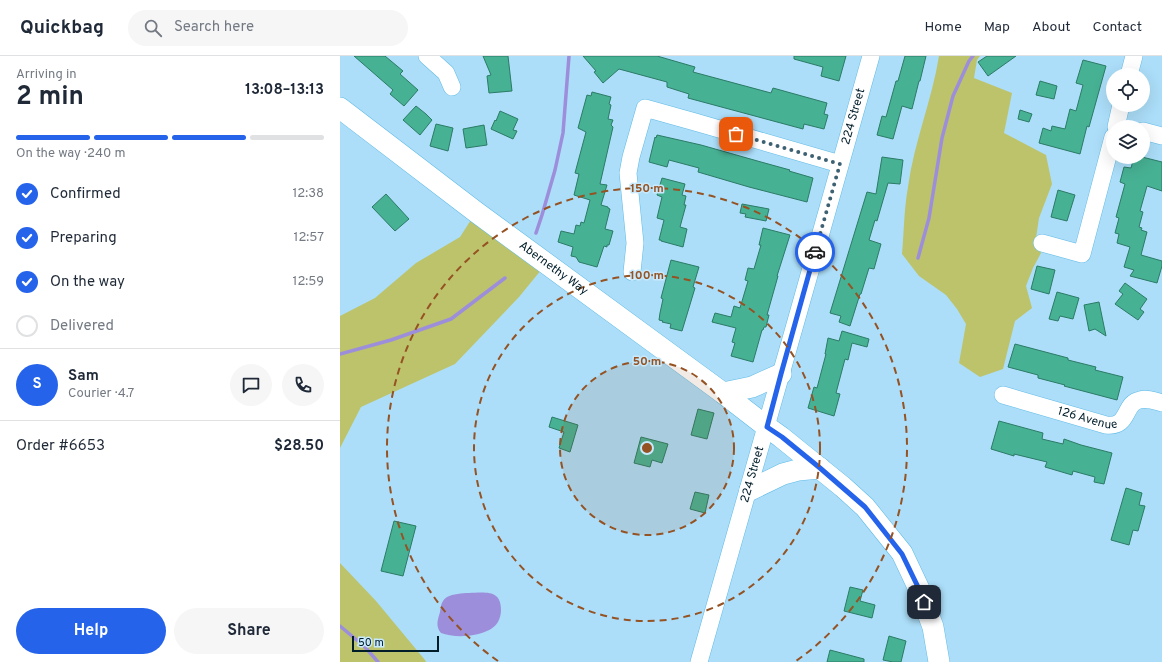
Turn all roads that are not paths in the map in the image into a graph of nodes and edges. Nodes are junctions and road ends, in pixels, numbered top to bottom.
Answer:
1 (427, 56) edge
2 (871, 56) edge
3 (1134, 56) edge
4 (1131, 68) edge
5 (452, 87) dead end
6 (340, 108) edge
7 (1150, 133) edge
8 (1162, 136) edge
9 (840, 164) junction
10 (1108, 164) edge
11 (1042, 243) dead end
12 (632, 272) dead end
13 (781, 374) junction
14 (723, 393) junction
15 (1003, 395) dead end
16 (1162, 403) edge
17 (767, 427) junction
18 (820, 468) junction
19 (750, 490) junction
20 (699, 662) edge
21 (940, 662) edge

1 - 5 street
2 - 9 street, 224 Street
3 - 4 street
6 - 14 main road, Abernethy Way
7 - 8 street
9 - 12 street
9 - 13 street, 224 Street
10 - 11 street
13 - 14 main road
13 - 17 street, 224 Street
14 - 17 main road, Abernethy Way
15 - 16 street, 126 Avenue
17 - 18 main road, Abernethy Way
17 - 19 street, 224 Street
18 - 19 main road
18 - 21 main road, Abernethy Way
19 - 20 street, 224 Street

